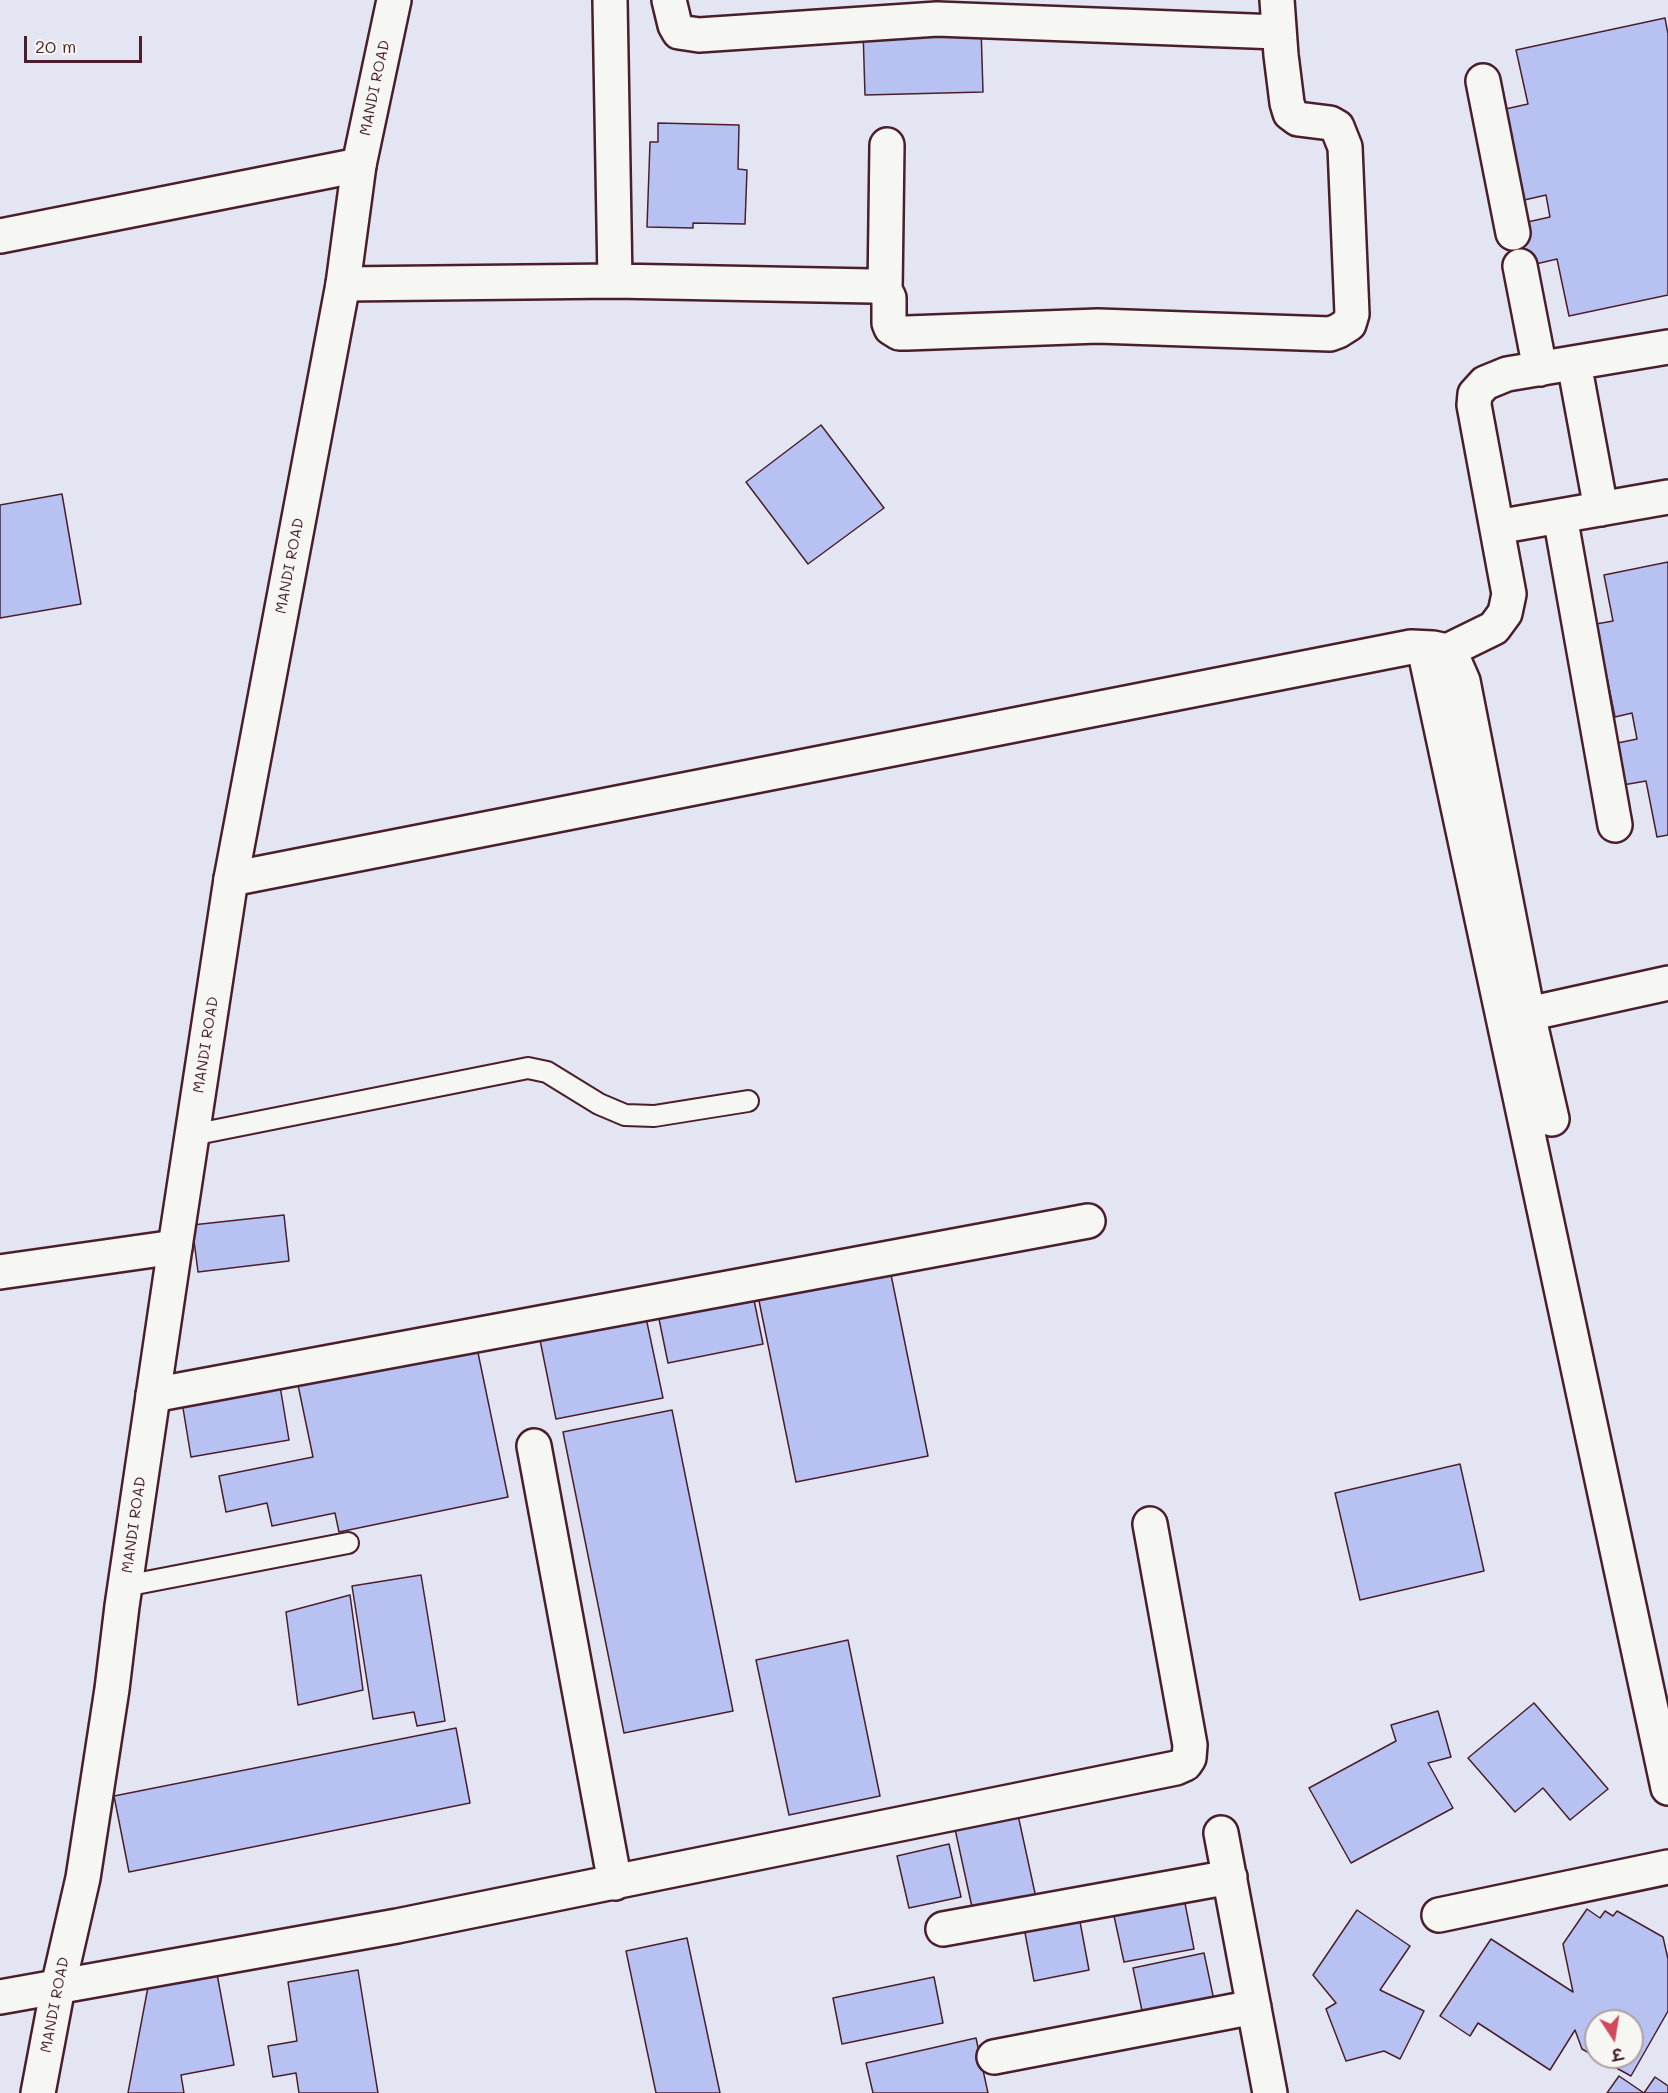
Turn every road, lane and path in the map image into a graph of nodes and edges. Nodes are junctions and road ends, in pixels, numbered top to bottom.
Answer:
1 (394, 0) edge
2 (610, 0) edge
3 (669, 0) edge
4 (1277, 0) edge
5 (1056, 12) edge
6 (1278, 32) junction
7 (1483, 81) dead end
8 (887, 145) dead end
9 (359, 165) junction
10 (1513, 233) dead end
11 (0, 236) edge
12 (1520, 266) dead end
13 (615, 281) junction
14 (343, 284) junction
15 (885, 291) junction
16 (1668, 347) edge
17 (1574, 363) junction
18 (1540, 369) junction
19 (1668, 497) edge
20 (1601, 509) junction
21 (1560, 516) junction
22 (1497, 527) junction
23 (1435, 650) junction
24 (1615, 825) dead end
25 (231, 879) junction
26 (1668, 983) edge
27 (1528, 1014) junction
28 (748, 1101) dead end
29 (1552, 1119) dead end
30 (192, 1135) junction
31 (1088, 1221) dead end
32 (175, 1247) junction
33 (0, 1272) edge
34 (153, 1395) junction
35 (534, 1446) dead end
36 (1150, 1524) dead end
37 (348, 1543) dead end
38 (124, 1586) junction
39 (1668, 1788) edge
40 (1221, 1833) dead end
41 (1668, 1867) edge
42 (1230, 1877) junction
43 (615, 1883) junction
44 (1439, 1915) dead end
45 (943, 1929) dead end
46 (58, 1987) junction
47 (0, 1997) edge
48 (1254, 2007) junction
49 (993, 2058) dead end
50 (38, 2093) edge
51 (1270, 2093) edge

1 - 9 street, MANDI ROAD
2 - 13 street
3 - 5 street
4 - 6 street
5 - 6 street
6 - 15 street
7 - 10 street
8 - 15 street
9 - 11 street
9 - 14 street, MANDI ROAD
12 - 18 street
13 - 14 street
13 - 15 street
14 - 25 street, MANDI ROAD
16 - 17 street
17 - 18 street
17 - 20 street
18 - 22 street
19 - 20 street
20 - 21 street
21 - 22 street
21 - 24 street
22 - 23 street
23 - 25 street
23 - 27 street
23 - 39 street
25 - 30 street, MANDI ROAD
26 - 27 street
27 - 29 street
28 - 30 lane
30 - 32 street, MANDI ROAD
31 - 34 street
32 - 33 street
32 - 34 street, MANDI ROAD
34 - 38 street, MANDI ROAD
35 - 43 street
36 - 43 street
37 - 38 lane
38 - 46 street, MANDI ROAD
40 - 42 street
41 - 44 street
42 - 45 street
42 - 48 street
43 - 46 street
46 - 47 street
46 - 50 street, MANDI ROAD
48 - 49 street
48 - 51 street

